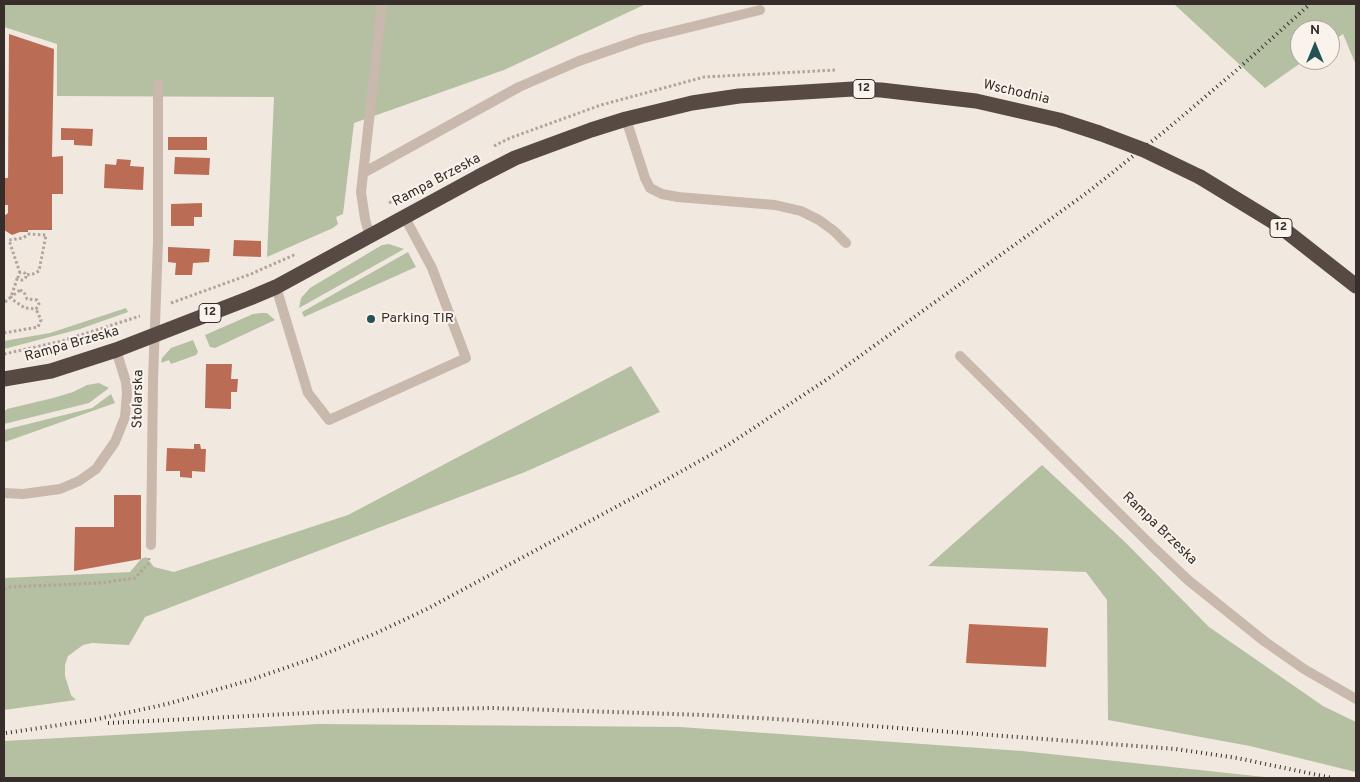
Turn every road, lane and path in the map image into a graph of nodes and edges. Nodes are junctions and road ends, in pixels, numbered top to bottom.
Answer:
1 (382, 4) edge
2 (760, 10) dead end
3 (845, 71) dead end
4 (158, 84) dead end
5 (626, 119) junction
6 (493, 147) dead end
7 (362, 173) junction
8 (417, 187) dead end
9 (404, 216) junction
10 (365, 219) junction
11 (370, 237) junction
12 (846, 243) dead end
13 (303, 250) dead end
14 (19, 274) junction
15 (26, 275) junction
16 (1356, 286) edge
17 (276, 287) junction
18 (11, 297) junction
19 (5, 302) edge
20 (36, 309) junction
21 (154, 309) junction
22 (4, 333) edge
23 (155, 335) junction
24 (116, 350) junction
25 (4, 354) edge
26 (960, 356) dead end
27 (4, 379) edge
28 (4, 493) edge
29 (151, 545) joint
30 (4, 589) edge
31 (1356, 699) edge

1 - 7 lane
2 - 7 lane
3 - 6 path
4 - 21 lane, Stolarska
5 - 9 highway, Rampa Brzeska / 12
5 - 12 lane
5 - 16 highway, Wschodnia / 12, bridge
7 - 10 lane
8 - 10 path
9 - 11 highway, Rampa Brzeska / 12
9 - 17 lane
10 - 11 lane
11 - 17 highway, Rampa Brzeska / 12
13 - 21 path
14 - 15 path
14 - 15 path
14 - 15 path
14 - 18 path
17 - 23 highway, Rampa Brzeska / 12
18 - 19 path
18 - 20 path
18 - 20 path
20 - 22 path
21 - 23 lane, Stolarska
21 - 25 path
23 - 24 highway, Rampa Brzeska / 12
23 - 29 lane, Stolarska
24 - 27 highway, Rampa Brzeska / 12
24 - 28 lane
26 - 31 lane, Rampa Brzeska
29 - 30 path

